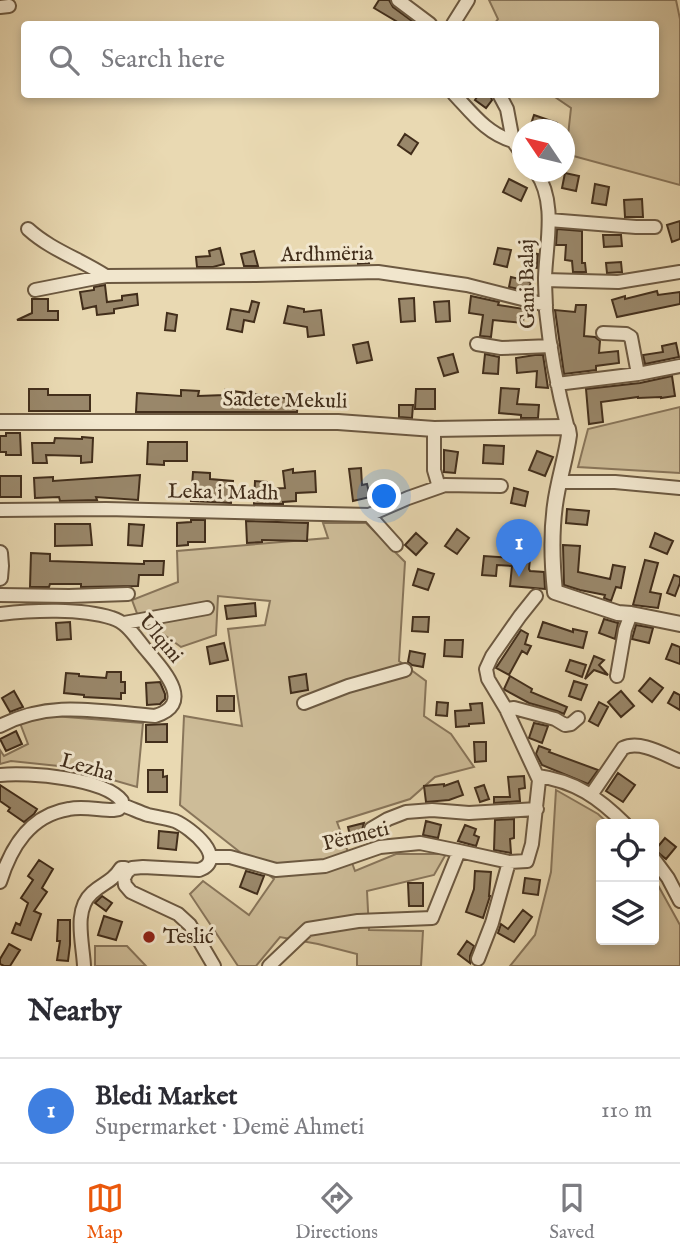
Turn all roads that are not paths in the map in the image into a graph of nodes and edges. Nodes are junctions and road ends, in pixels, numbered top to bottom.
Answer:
1 (398, 0) edge
2 (468, 0) edge
3 (426, 21) edge
4 (455, 21) edge
5 (458, 98) edge
6 (501, 98) edge
7 (512, 136) edge
8 (512, 141) edge
9 (541, 182) edge
10 (549, 220) junction
11 (655, 227) dead end
12 (28, 229) dead end
13 (680, 272) edge
14 (106, 276) junction
15 (545, 280) junction
16 (36, 290) dead end
17 (546, 305) junction
18 (603, 333) dead end
19 (477, 344) dead end
20 (551, 346) junction
21 (680, 366) edge
22 (638, 374) junction
23 (557, 384) junction
24 (0, 422) edge
25 (434, 429) junction
26 (568, 429) junction
27 (559, 482) junction
28 (501, 486) dead end
29 (439, 487) junction
30 (680, 488) edge
31 (0, 510) edge
32 (369, 515) junction
33 (396, 545) dead end
34 (0, 553) edge
35 (0, 578) edge
36 (128, 594) dead end
37 (0, 595) edge
38 (536, 596) dead end
39 (207, 608) dead end
40 (0, 614) edge
41 (631, 614) junction
42 (124, 623) junction
43 (680, 624) edge
44 (405, 670) dead end
45 (617, 676) dead end
46 (304, 703) dead end
47 (506, 709) junction
48 (578, 718) dead end
49 (0, 726) edge
50 (680, 761) edge
51 (0, 775) edge
52 (538, 776) junction
53 (591, 795) junction
54 (122, 805) junction
55 (537, 809) junction
56 (620, 819) edge
57 (371, 829) dead end
58 (459, 850) junction
59 (211, 857) junction
60 (509, 862) junction
61 (659, 864) edge
62 (132, 868) junction
63 (0, 882) edge
64 (676, 882) edge
65 (680, 901) edge
66 (478, 960) dead end
67 (84, 966) edge
68 (214, 966) edge
69 (269, 966) edge

1 - 3 street
2 - 4 street
5 - 8 street
6 - 7 street
9 - 10 street, Gani Balaj
10 - 11 street, Gani Balaj
10 - 15 street, Gani Balaj
12 - 14 street, Ardhmëria
13 - 15 street
14 - 16 street, Ardhmëria
14 - 17 street, Ardhmëria
15 - 17 street, Gani Balaj
17 - 20 street, Gani Balaj
18 - 22 street
19 - 20 street, Gani Balaj
20 - 23 street, Gani Balaj
21 - 22 street
22 - 23 street
23 - 26 street, Gani Balaj
24 - 25 street, Sadete Mekuli
25 - 26 street, Sadete Mekuli
25 - 29 street
26 - 27 street, Gani Balaj
27 - 30 street
27 - 41 street, Gani Balaj
28 - 29 street, Leka i Madh
29 - 32 street, Leka i Madh
31 - 32 street, Leka i Madh
32 - 33 street
34 - 35 street
36 - 37 street, Ulqini
38 - 47 street
39 - 42 street
40 - 42 street, Ulqini
41 - 43 street
41 - 45 street
42 - 49 street, Ulqini
44 - 46 street
47 - 48 street
47 - 52 street
50 - 53 street
51 - 54 street, Lezha
52 - 53 street
52 - 55 street
53 - 56 street
54 - 59 street
54 - 63 street, Lezha
55 - 57 street
55 - 60 street
58 - 59 street, Përmeti
58 - 60 street, Përmeti
58 - 69 street
59 - 62 street
60 - 66 street
61 - 64 street
62 - 67 street
62 - 68 street
64 - 65 street

